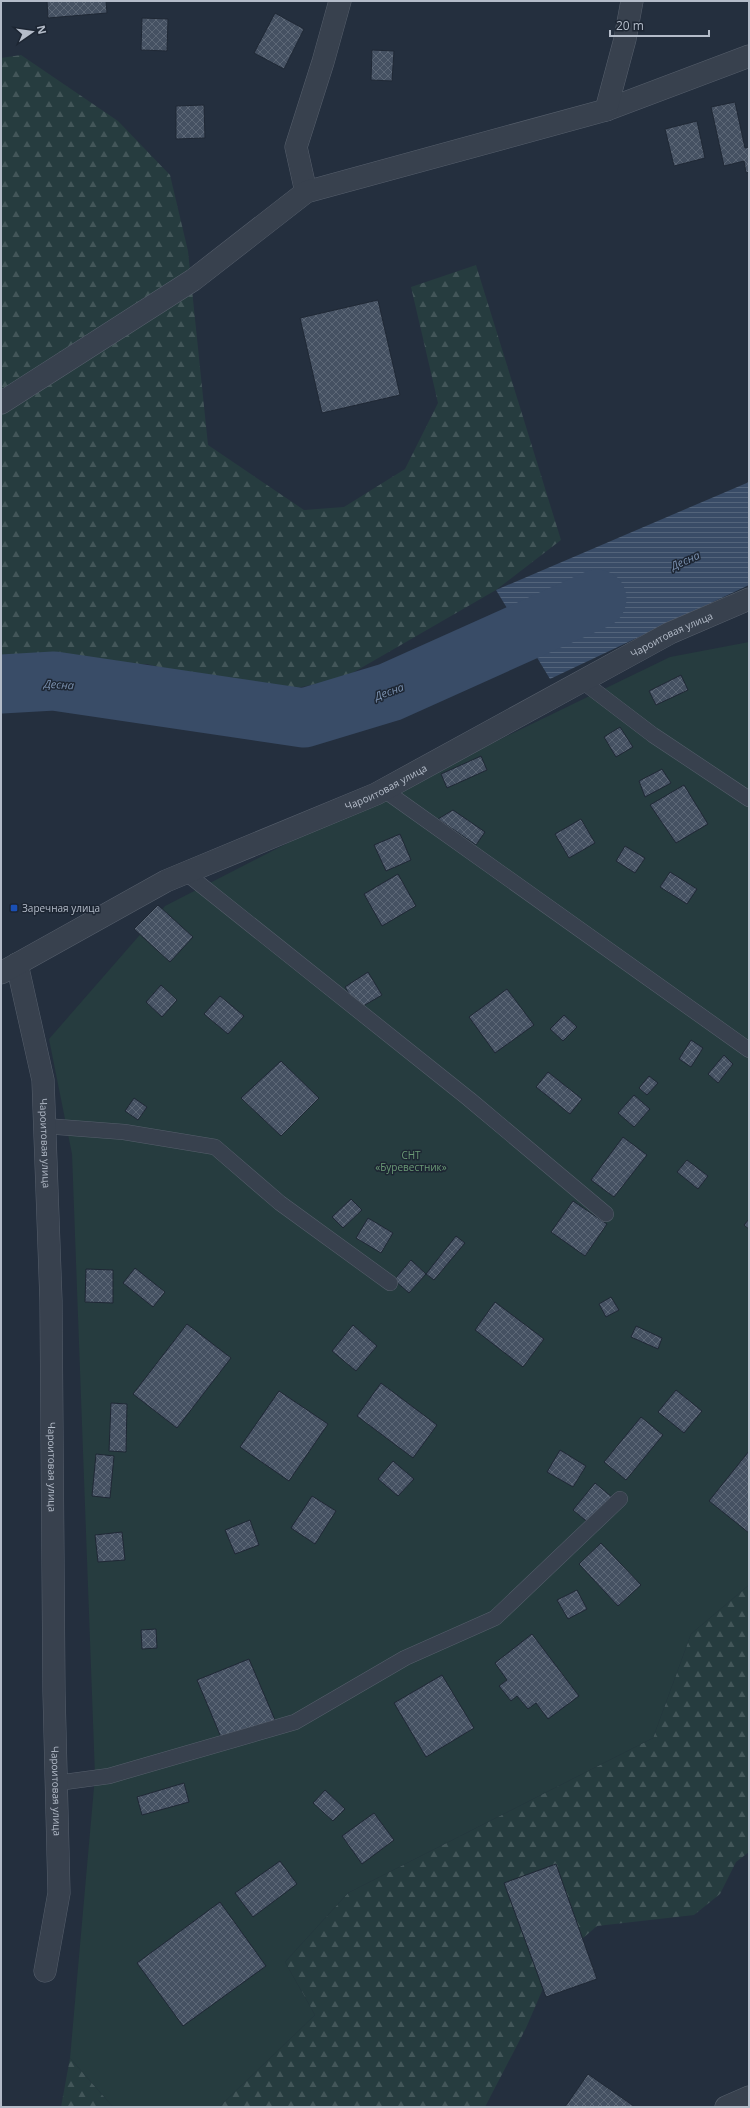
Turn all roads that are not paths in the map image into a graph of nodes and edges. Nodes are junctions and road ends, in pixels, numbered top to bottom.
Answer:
1 (340, 1) edge
2 (632, 1) edge
3 (749, 56) edge
4 (606, 110) junction
5 (306, 192) junction
6 (1, 403) edge
7 (749, 599) edge
8 (582, 681) junction
9 (384, 790) junction
10 (749, 799) edge
11 (186, 873) junction
12 (9, 968) edge
13 (749, 1050) edge
14 (45, 1126) junction
15 (606, 1214) dead end
16 (390, 1284) dead end
17 (620, 1499) dead end
18 (57, 1783) junction
19 (45, 1971) dead end
20 (749, 2097) edge
21 (726, 2107) edge

1 - 5 street
2 - 4 street
3 - 4 street
4 - 5 street
5 - 6 street
7 - 8 street, Чароитовая улица
8 - 9 street, Чароитовая улица
8 - 10 lane
9 - 11 street, Чароитовая улица
9 - 13 lane
11 - 12 street, Чароитовая улица
11 - 15 lane
12 - 14 street, Чароитовая улица
14 - 16 lane
14 - 18 street, Чароитовая улица
17 - 18 lane
18 - 19 street, Чароитовая улица
20 - 21 street

